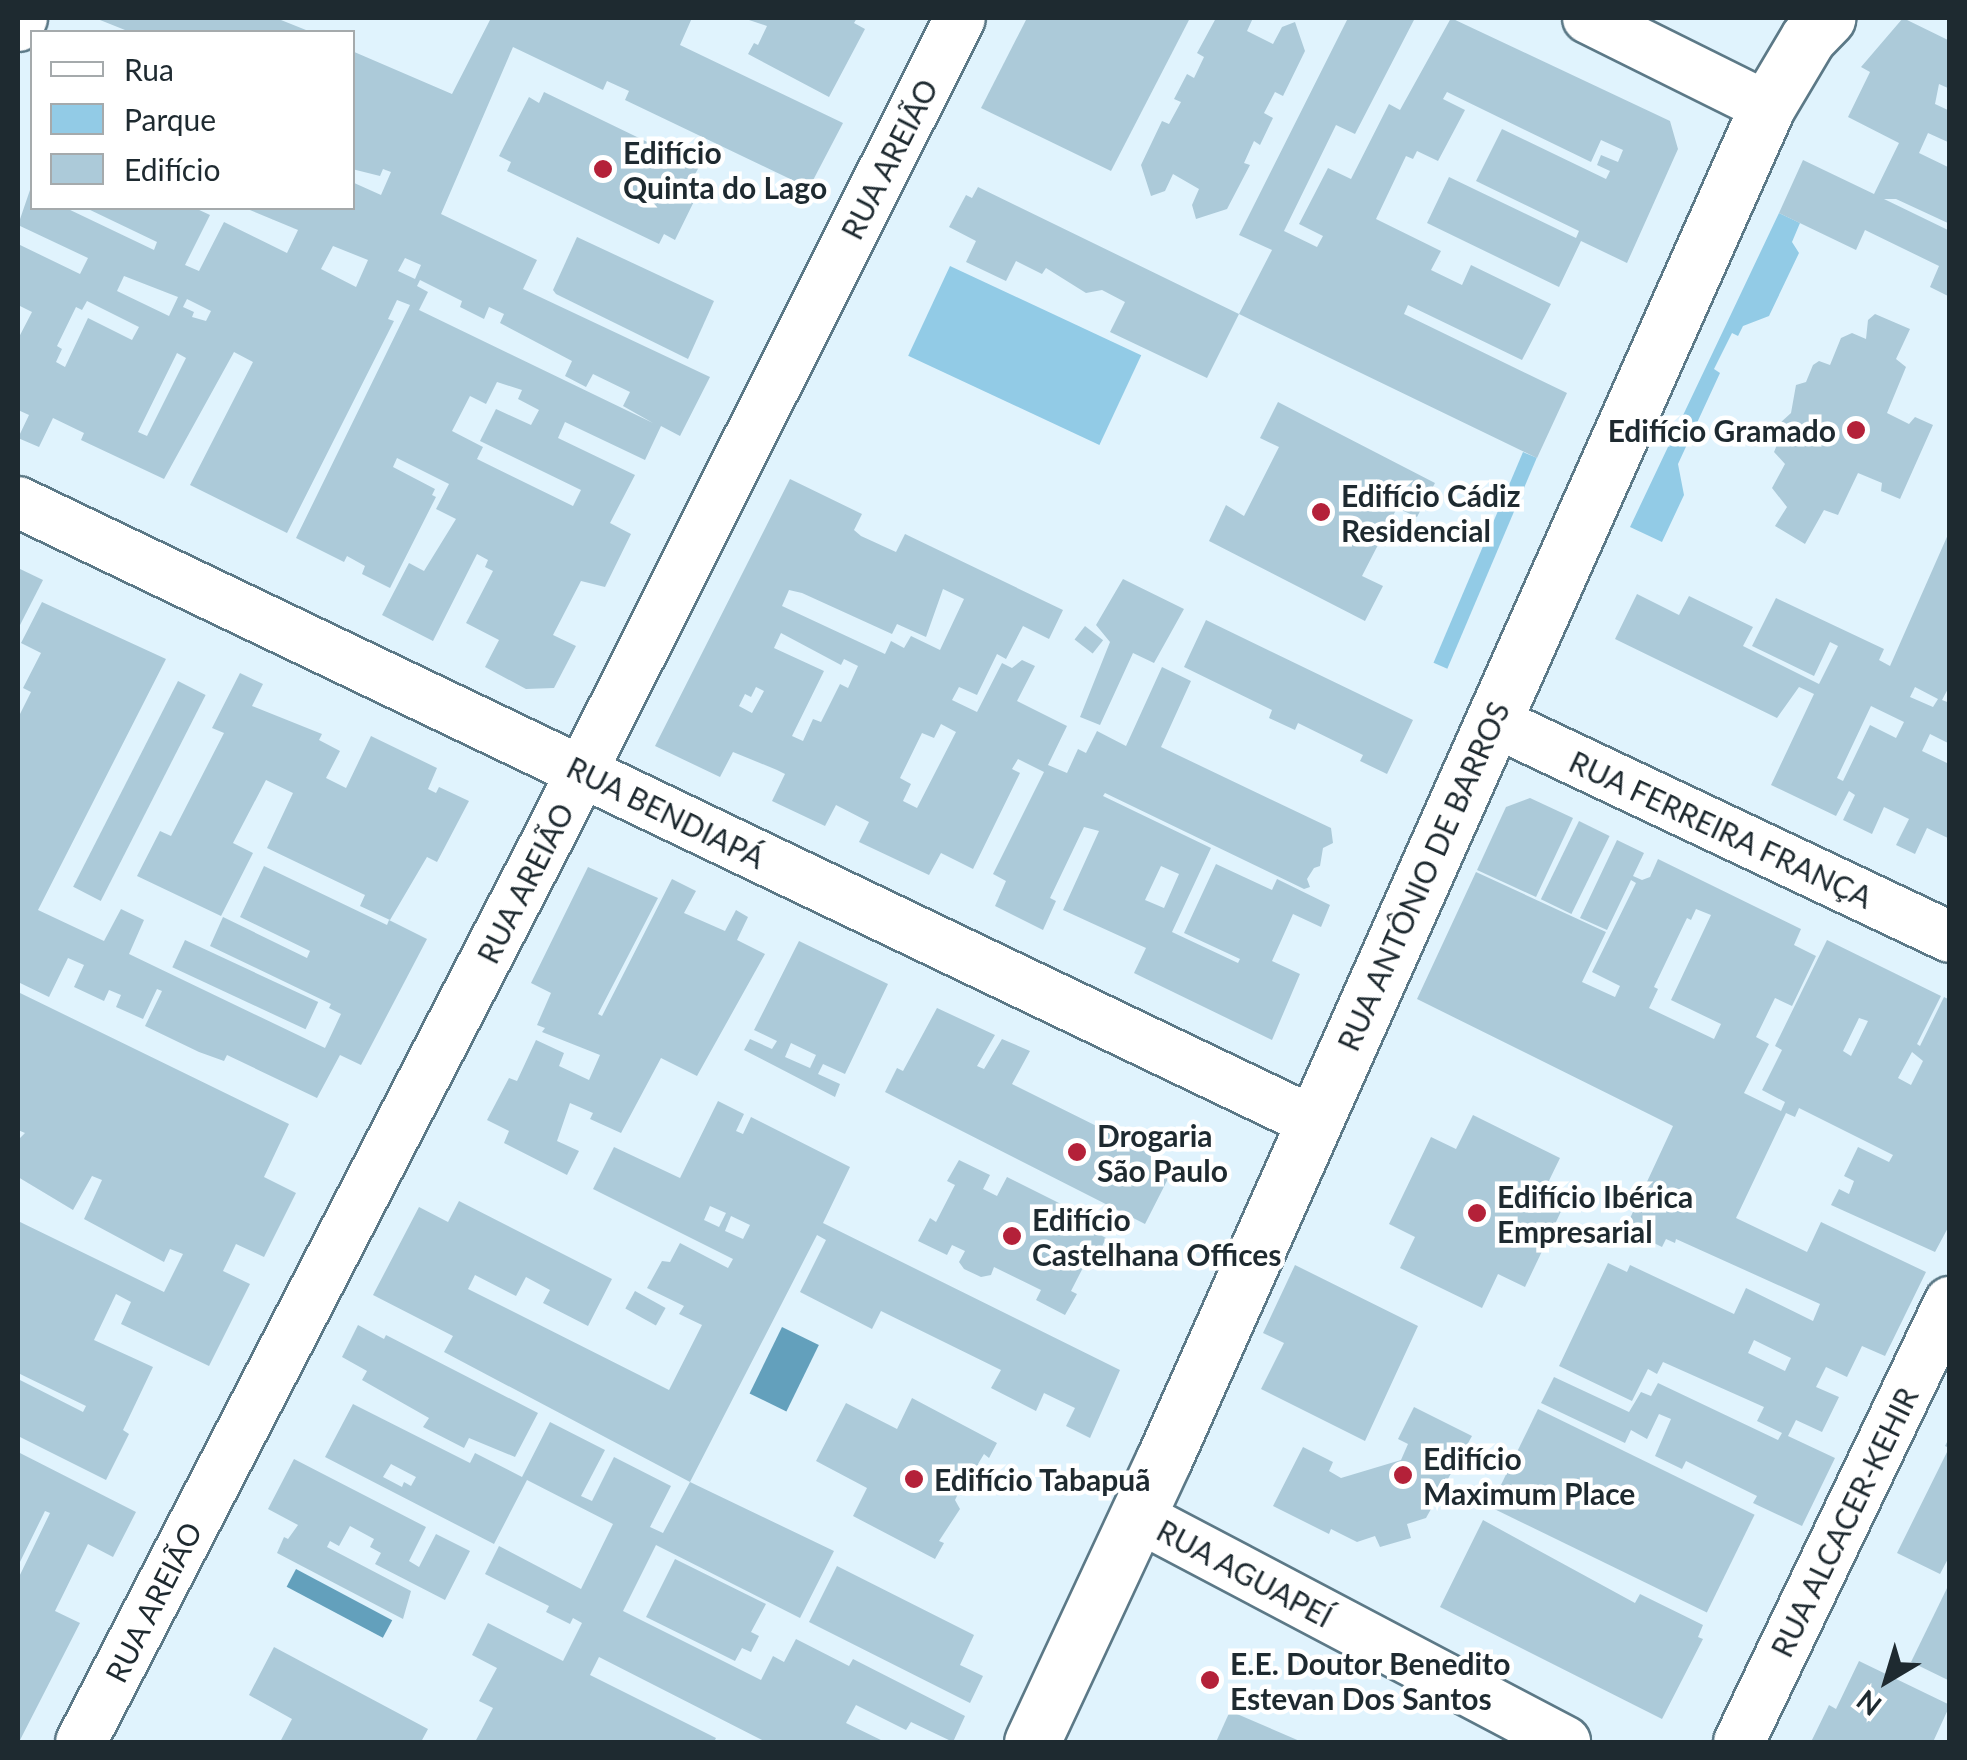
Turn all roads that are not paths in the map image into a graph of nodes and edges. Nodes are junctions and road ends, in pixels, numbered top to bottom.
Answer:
1 (22, 18) edge
2 (960, 18) edge
3 (1588, 18) edge
4 (1826, 18) edge
5 (18, 26) edge
6 (1766, 106) junction
7 (18, 502) edge
8 (1493, 720) junction
9 (582, 772) junction
10 (1950, 937) edge
11 (1314, 1122) junction
12 (1950, 1302) edge
13 (1136, 1516) junction
14 (80, 1742) edge
15 (1032, 1742) edge
16 (1565, 1742) edge
17 (1739, 1742) edge

1 - 5 street
2 - 9 street, RUA AREIÃO
3 - 6 street
4 - 6 main road, RUA ANTÔNIO DE BARROS
6 - 8 main road, RUA ANTÔNIO DE BARROS
7 - 9 street, RUA BENDIAPÁ
8 - 10 street, RUA FERREIRA FRANÇA
8 - 11 main road, RUA ANTÔNIO DE BARROS
9 - 11 street, RUA BENDIAPÁ
9 - 14 street, RUA AREIÃO
11 - 13 main road, RUA ANTÔNIO DE BARROS
12 - 17 street, RUA ALCACER-KEHIR
13 - 15 main road, RUA ANTÔNIO DE BARROS
13 - 16 street, RUA AGUAPEÍ

